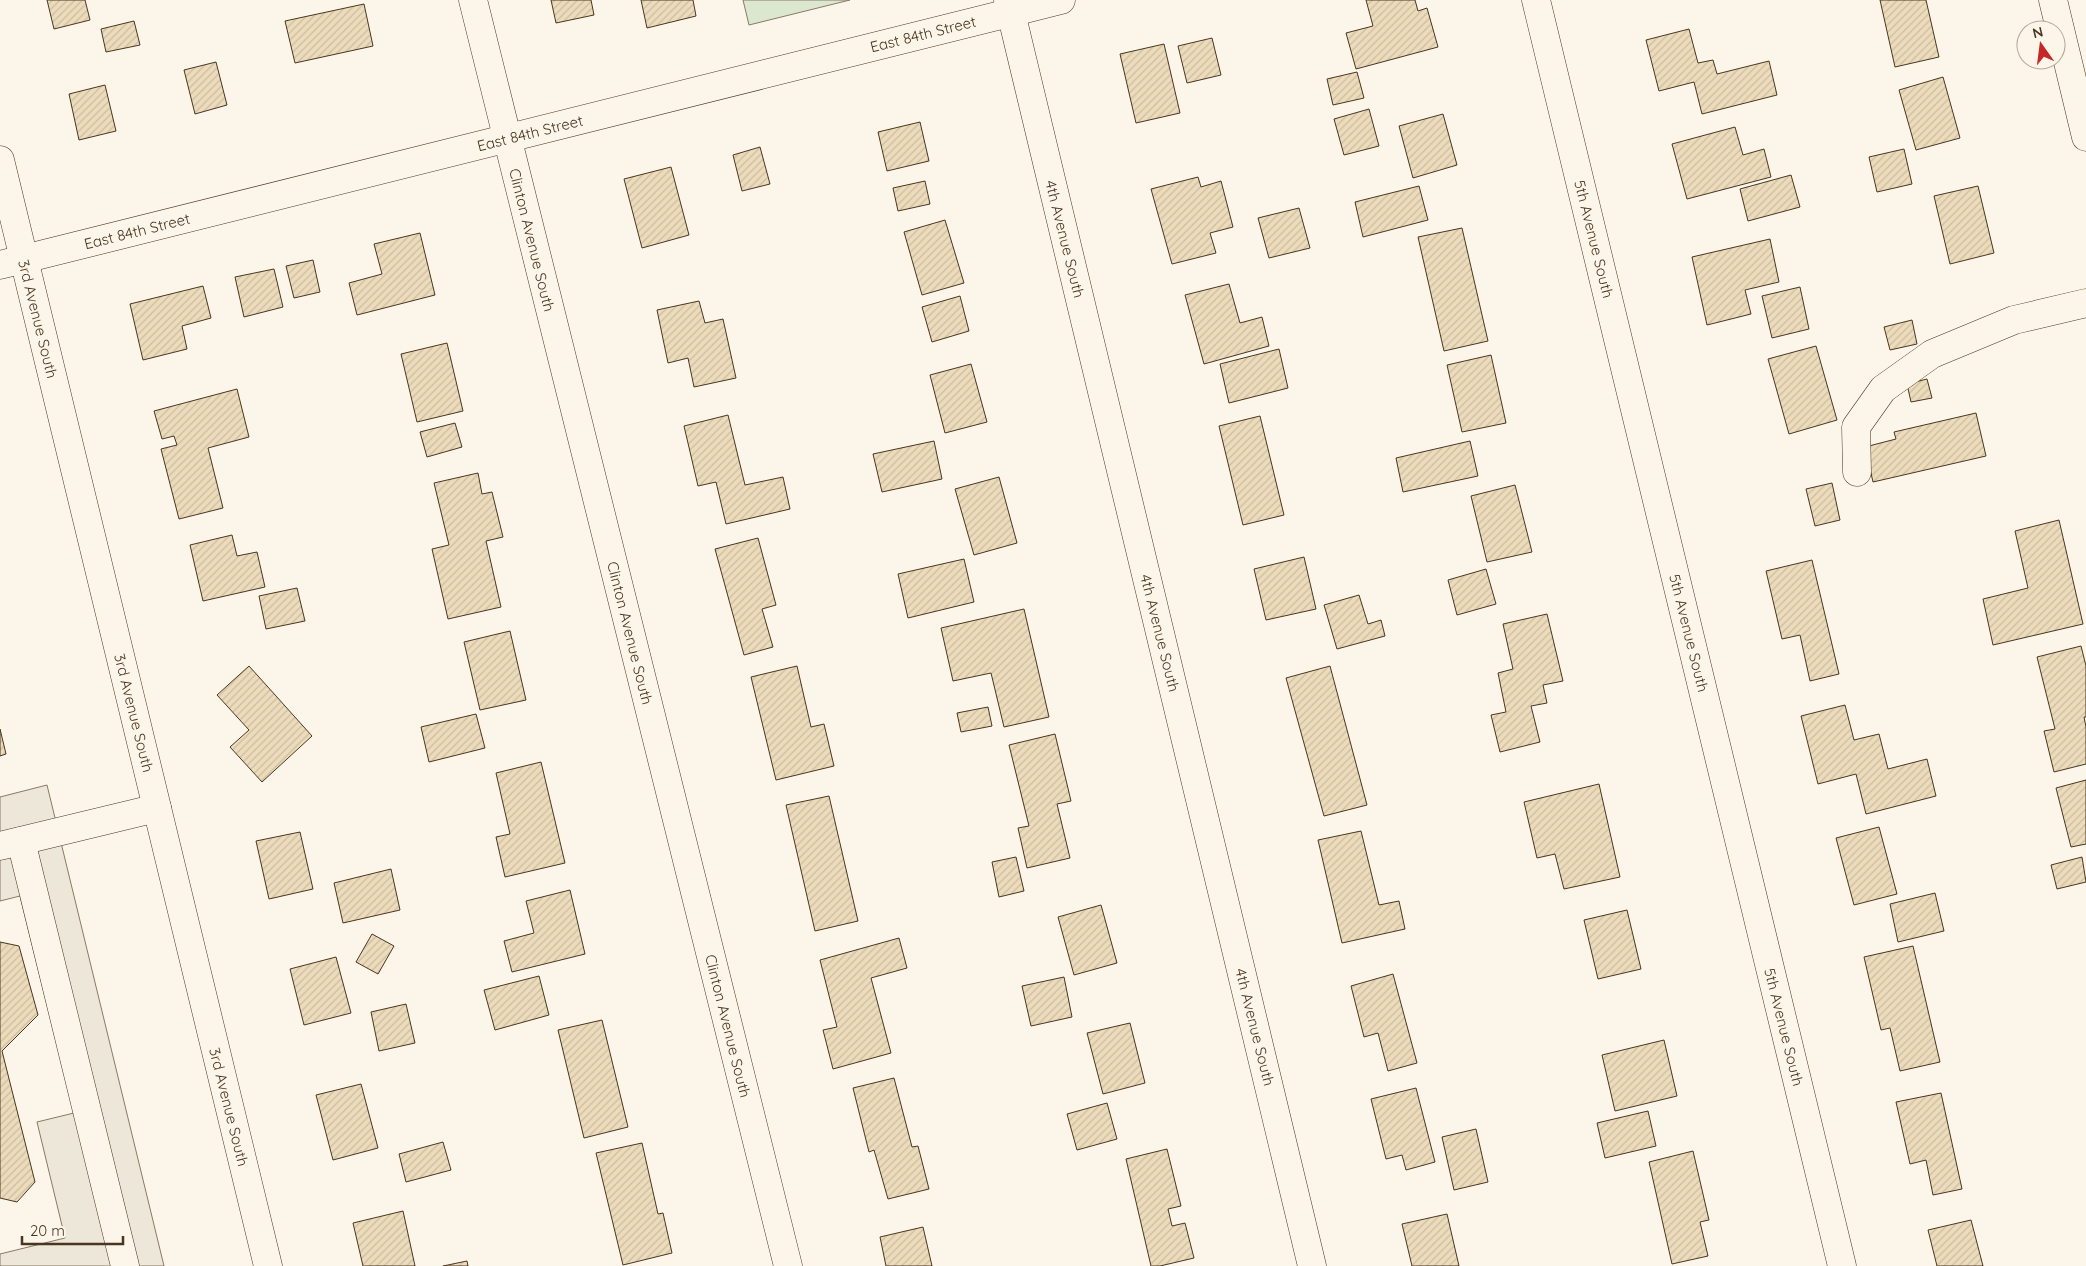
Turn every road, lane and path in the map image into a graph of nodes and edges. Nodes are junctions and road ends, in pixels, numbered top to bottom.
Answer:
1 (473, 0) edge
2 (1060, 0) edge
3 (1536, 0) edge
4 (2053, 0) edge
5 (1009, 6) edge
6 (2086, 137) edge
7 (507, 139) junction
8 (0, 160) edge
9 (12, 262) edge
10 (2086, 303) edge
11 (1857, 472) dead end
12 (157, 808) junction
13 (10, 844) edge
14 (125, 1266) edge
15 (268, 1266) edge
16 (788, 1266) edge
17 (1312, 1266) edge
18 (1842, 1266) edge

1 - 7 street, Clinton Avenue South
2 - 5 street, East 84th Street
3 - 18 street, 5th Avenue South
4 - 6 street
5 - 7 street, East 84th Street
5 - 17 street, 4th Avenue South
7 - 9 street, East 84th Street
7 - 16 street, Clinton Avenue South
8 - 9 street, 3rd Avenue South
9 - 12 street, 3rd Avenue South
10 - 11 street
12 - 13 street
12 - 15 street, 3rd Avenue South
13 - 14 street

